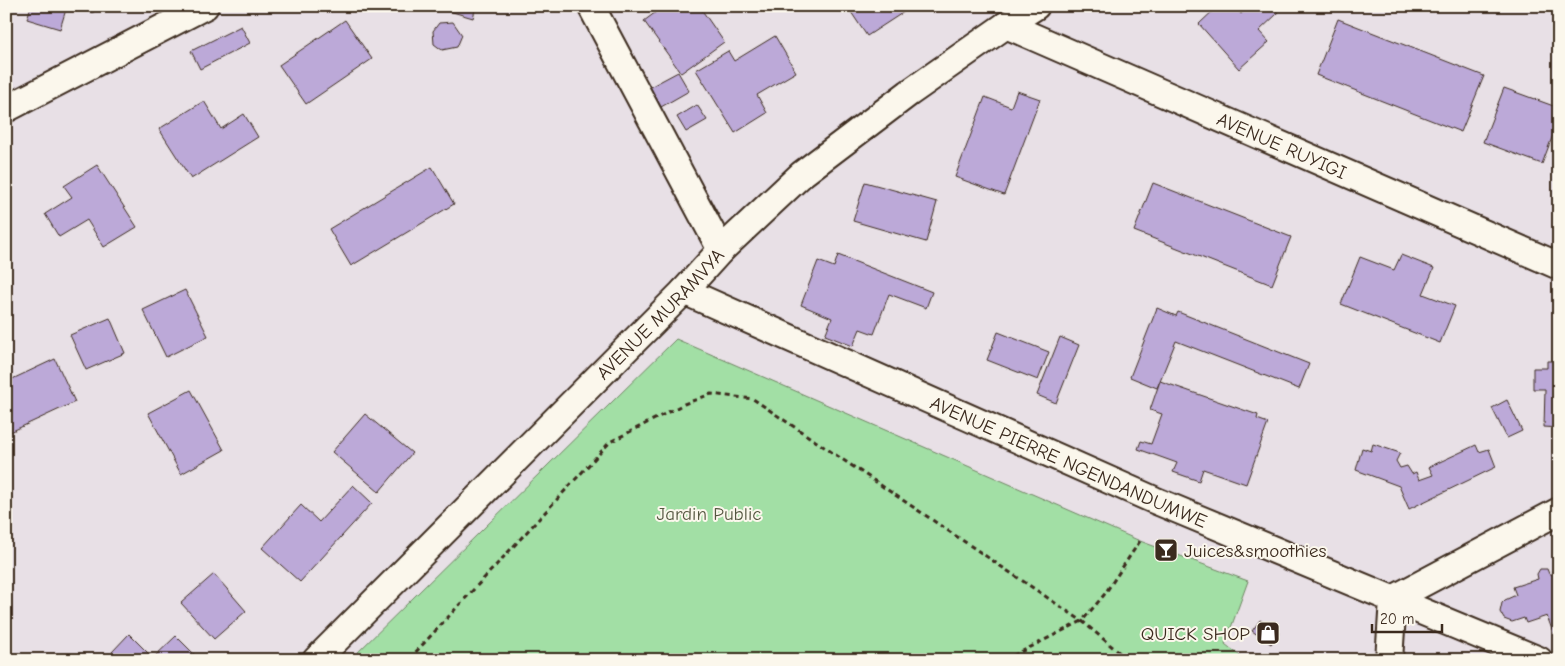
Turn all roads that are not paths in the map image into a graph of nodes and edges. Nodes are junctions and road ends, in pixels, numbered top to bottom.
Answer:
1 (205, 6) edge
2 (591, 6) edge
3 (1036, 6) edge
4 (1006, 25) junction
5 (6, 109) edge
6 (721, 250) junction
7 (1559, 266) edge
8 (684, 291) junction
9 (1559, 511) edge
10 (1393, 599) junction
11 (323, 657) edge
12 (1389, 660) edge
13 (1539, 660) edge

1 - 5 street
2 - 6 street
3 - 4 street, AVENUE MURAMVYA
4 - 6 street, AVENUE MURAMVYA
4 - 7 street, AVENUE RUYIGI
6 - 8 street, AVENUE MURAMVYA
8 - 10 street, AVENUE PIERRE NGENDANDUMWE
8 - 11 street, AVENUE MURAMVYA
9 - 10 street
10 - 12 street
10 - 13 street, AVENUE PIERRE NGENDANDUMWE

